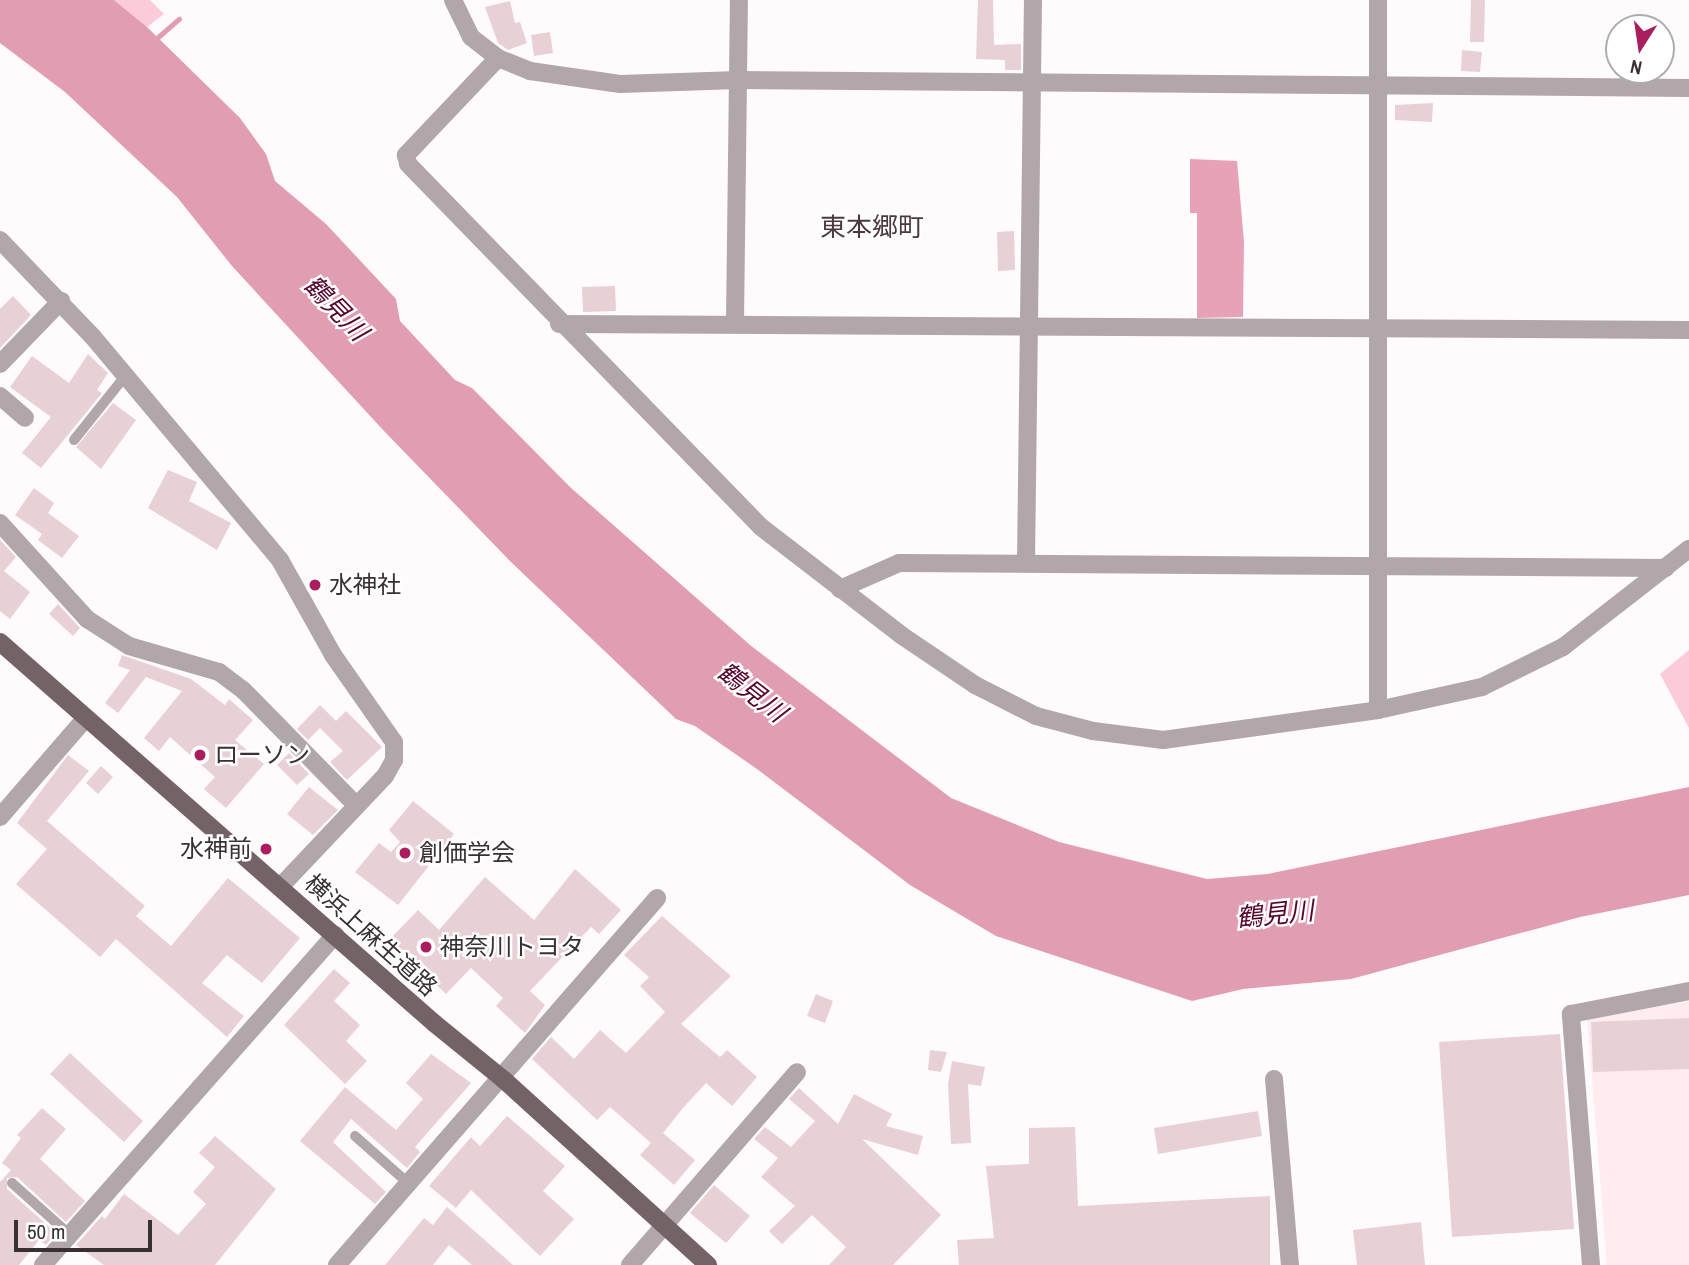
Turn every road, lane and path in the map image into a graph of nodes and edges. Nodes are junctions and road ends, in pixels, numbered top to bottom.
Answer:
1 (453, 0) edge
2 (738, 0) edge
3 (1033, 0) edge
4 (1378, 0) edge
5 (498, 58) junction
6 (738, 80) junction
7 (1034, 84) junction
8 (1378, 85) junction
9 (1689, 88) edge
10 (0, 240) edge
11 (61, 302) junction
12 (736, 322) junction
13 (559, 324) junction
14 (1027, 328) junction
15 (1378, 330) junction
16 (1689, 330) edge
17 (0, 364) edge
18 (126, 375) junction
19 (0, 396) edge
20 (25, 418) dead end
21 (74, 440) dead end
22 (0, 523) edge
23 (1689, 549) edge
24 (1026, 562) junction
25 (1378, 565) junction
26 (1666, 568) junction
27 (840, 589) junction
28 (0, 642) edge
29 (1378, 710) junction
30 (84, 720) junction
31 (355, 804) junction
32 (0, 817) edge
33 (280, 887) junction
34 (657, 898) dead end
35 (335, 935) junction
36 (1689, 991) edge
37 (797, 1072) dead end
38 (503, 1079) junction
39 (1274, 1079) dead end
40 (355, 1136) dead end
41 (12, 1183) dead end
42 (409, 1184) junction
43 (663, 1225) junction
44 (69, 1234) junction
45 (43, 1265) edge
46 (337, 1265) edge
47 (630, 1265) edge
48 (708, 1265) edge
49 (1290, 1265) edge
50 (1591, 1265) edge

1 - 5 street
2 - 6 street
3 - 7 street
4 - 8 street
5 - 6 street
5 - 13 street
6 - 7 street
6 - 12 street
7 - 8 street
7 - 14 street
8 - 9 street
8 - 15 street
10 - 11 street
11 - 17 street
11 - 18 street
12 - 13 street
12 - 14 street
13 - 27 street
14 - 15 street
14 - 24 street
15 - 16 street
15 - 25 street
18 - 21 lane
18 - 31 street
19 - 20 street
22 - 31 street
23 - 26 street
24 - 25 street
24 - 27 street
25 - 26 street
25 - 29 street
26 - 29 street
27 - 29 street
28 - 30 main road, 横浜上麻生道路
30 - 32 street
30 - 33 main road, 横浜上麻生道路
31 - 33 street
33 - 35 main road, 横浜上麻生道路
34 - 38 street
35 - 38 main road, 横浜上麻生道路
35 - 44 street
36 - 50 street
37 - 43 street
38 - 42 street
38 - 43 main road, 横浜上麻生道路
39 - 49 street
40 - 42 lane
41 - 44 lane
42 - 46 street
43 - 47 street
43 - 48 main road, 横浜上麻生道路
44 - 45 street

